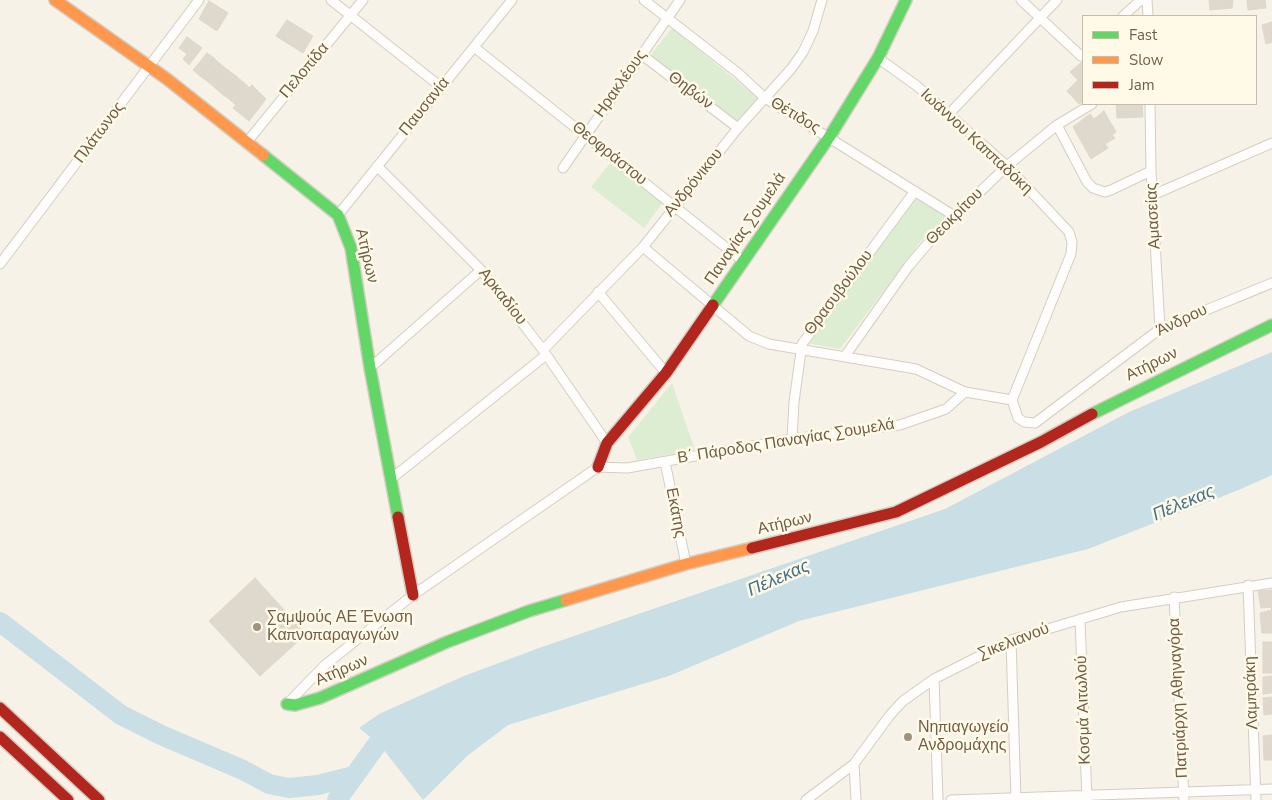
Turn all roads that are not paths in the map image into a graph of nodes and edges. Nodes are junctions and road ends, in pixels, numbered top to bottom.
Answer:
1 (55, 0) edge
2 (199, 0) edge
3 (331, 0) edge
4 (363, 0) edge
5 (512, 0) edge
6 (644, 0) edge
7 (680, 0) edge
8 (822, 0) edge
9 (906, 0) edge
10 (1021, 0) edge
11 (1057, 0) edge
12 (1141, 0) edge
13 (1147, 0) edge
14 (1124, 15) edge
15 (1148, 15) edge
16 (351, 16) junction
17 (668, 18) junction
18 (1039, 18) junction
19 (474, 47) junction
20 (642, 55) junction
21 (1082, 55) edge
22 (878, 58) junction
23 (149, 67) junction
24 (441, 87) junction
25 (765, 98) junction
26 (1090, 105) edge
27 (1150, 105) edge
28 (949, 114) junction
29 (1057, 125) junction
30 (738, 128) junction
31 (586, 135) junction
32 (830, 136) junction
33 (247, 142) junction
34 (1272, 143) edge
35 (377, 166) junction
36 (1007, 166) junction
37 (563, 168) dead end
38 (1151, 171) junction
39 (916, 190) junction
40 (1153, 195) junction
41 (674, 206) junction
42 (338, 215) junction
43 (956, 217) junction
44 (643, 247) junction
45 (743, 261) junction
46 (0, 264) edge
47 (481, 270) junction
48 (1272, 283) edge
49 (598, 292) junction
50 (712, 307) junction
51 (1272, 325) edge
52 (1160, 329) junction
53 (800, 349) junction
54 (544, 352) junction
55 (844, 356) junction
56 (370, 368) junction
57 (666, 374) junction
58 (965, 392) junction
59 (1012, 400) junction
60 (792, 439) junction
61 (607, 444) junction
62 (665, 462) junction
63 (598, 467) junction
64 (391, 479) junction
65 (686, 564) junction
66 (1272, 582) edge
67 (1248, 585) junction
68 (413, 595) junction
69 (1174, 597) junction
70 (1080, 619) junction
71 (1011, 640) junction
72 (934, 679) junction
73 (286, 704) joint
74 (0, 708) edge
75 (0, 737) edge
76 (854, 764) junction
77 (1272, 789) edge
78 (1255, 790) junction
79 (1184, 795) edge
80 (1087, 798) edge
81 (1016, 799) edge
82 (68, 800) edge
83 (99, 800) edge
84 (806, 800) edge
85 (856, 800) edge
86 (938, 800) edge
87 (951, 800) edge
88 (1256, 800) edge

1 - 23 street, Ατήρων
2 - 23 street, Πλάτωνος
3 - 16 street
4 - 16 street, Πελοπίδα
5 - 19 street, Παυσανία
6 - 17 street, Θέτιδος
7 - 17 street, Ηρακλέους
8 - 25 street, Ανδρόνικου
9 - 22 street, Παναγίας Σουμελά
10 - 18 street
11 - 18 street
12 - 14 street
13 - 15 street
16 - 24 street
16 - 33 street, Πελοπίδα
17 - 20 street, Ηρακλέους
17 - 25 street, Θέτιδος
18 - 21 street
18 - 28 street
19 - 24 street, Παυσανία
19 - 31 street, Θεοφράστου
20 - 30 street, Θηβών
20 - 31 street, Ηρακλέους
22 - 28 street, Ιωάννου Καππαδόκη
22 - 32 street, Παναγίας Σουμελά
23 - 33 street, Ατήρων
23 - 46 street, Πλάτωνος
24 - 35 street, Παυσανία
25 - 30 street, Ανδρόνικου
25 - 32 street, Θέτιδος
26 - 29 street, Θεοκρίτου
27 - 38 street, Αμασείας
28 - 36 street, Ιωάννου Καππαδόκη
29 - 36 street, Θεοκρίτου
29 - 38 street
30 - 41 street, Ανδρόνικου
31 - 37 street, Ηρακλέους
31 - 41 street, Θεοφράστου
32 - 39 street, Θέτιδος
32 - 45 street, Παναγίας Σουμελά
33 - 42 street, Ατήρων
34 - 40 street
35 - 42 street, Παυσανία
35 - 47 street, Αρκαδίου
36 - 43 street, Θεοκρίτου
36 - 59 street, Ιωάννου Καππαδόκη
38 - 40 street, Αμασείας
39 - 43 street, Θέτιδος
39 - 53 street, Θρασυβούλου
40 - 52 street, Αμασείας
41 - 44 street, Ανδρόνικου
41 - 45 street, Θεοφράστου
42 - 56 street, Ατήρων
43 - 55 street, Θεοκρίτου
44 - 49 street, Ανδρόνικου
44 - 50 street
45 - 50 street, Παναγίας Σουμελά
47 - 54 street, Αρκαδίου
47 - 56 street
48 - 52 street, Άνδρου
49 - 54 street, Ανδρόνικου
49 - 57 street
50 - 53 street
50 - 57 street, Παναγίας Σουμελά
51 - 65 street, Ατήρων
52 - 59 street, Άνδρου
53 - 55 street
53 - 60 street, Θρασυβούλου
54 - 61 street, Αρκαδίου
54 - 64 street, Ανδρόνικου
55 - 58 street
56 - 64 street, Ατήρων
57 - 61 street, Παναγίας Σουμελά
58 - 59 street
58 - 60 street, Β΄ Πάροδος Παναγίας Σουμελά
60 - 62 street, Β΄ Πάροδος Παναγίας Σουμελά
61 - 63 street, Παναγίας Σουμελά
62 - 63 street, Β΄ Πάροδος Παναγίας Σουμελά
62 - 65 street, Εκάτης
63 - 68 street
64 - 68 street, Ατήρων
65 - 73 street, Ατήρων
66 - 67 street, Σικελιανού
67 - 69 street, Σικελιανού
67 - 78 street, Λαμπράκη
68 - 73 street
69 - 70 street, Σικελιανού
69 - 79 street, Πατριάρχη Αθηναγόρα
70 - 71 street, Σικελιανού
70 - 80 street, Κοσμά Αιτωλού
71 - 72 street, Σικελιανού
71 - 81 street
72 - 76 street, Σικελιανού
72 - 86 street
74 - 83 street
75 - 82 street
76 - 84 street, Σικελιανού
76 - 85 street
77 - 78 street
78 - 79 street
78 - 88 street, Λαμπράκη
79 - 80 street
80 - 81 street
81 - 87 street

